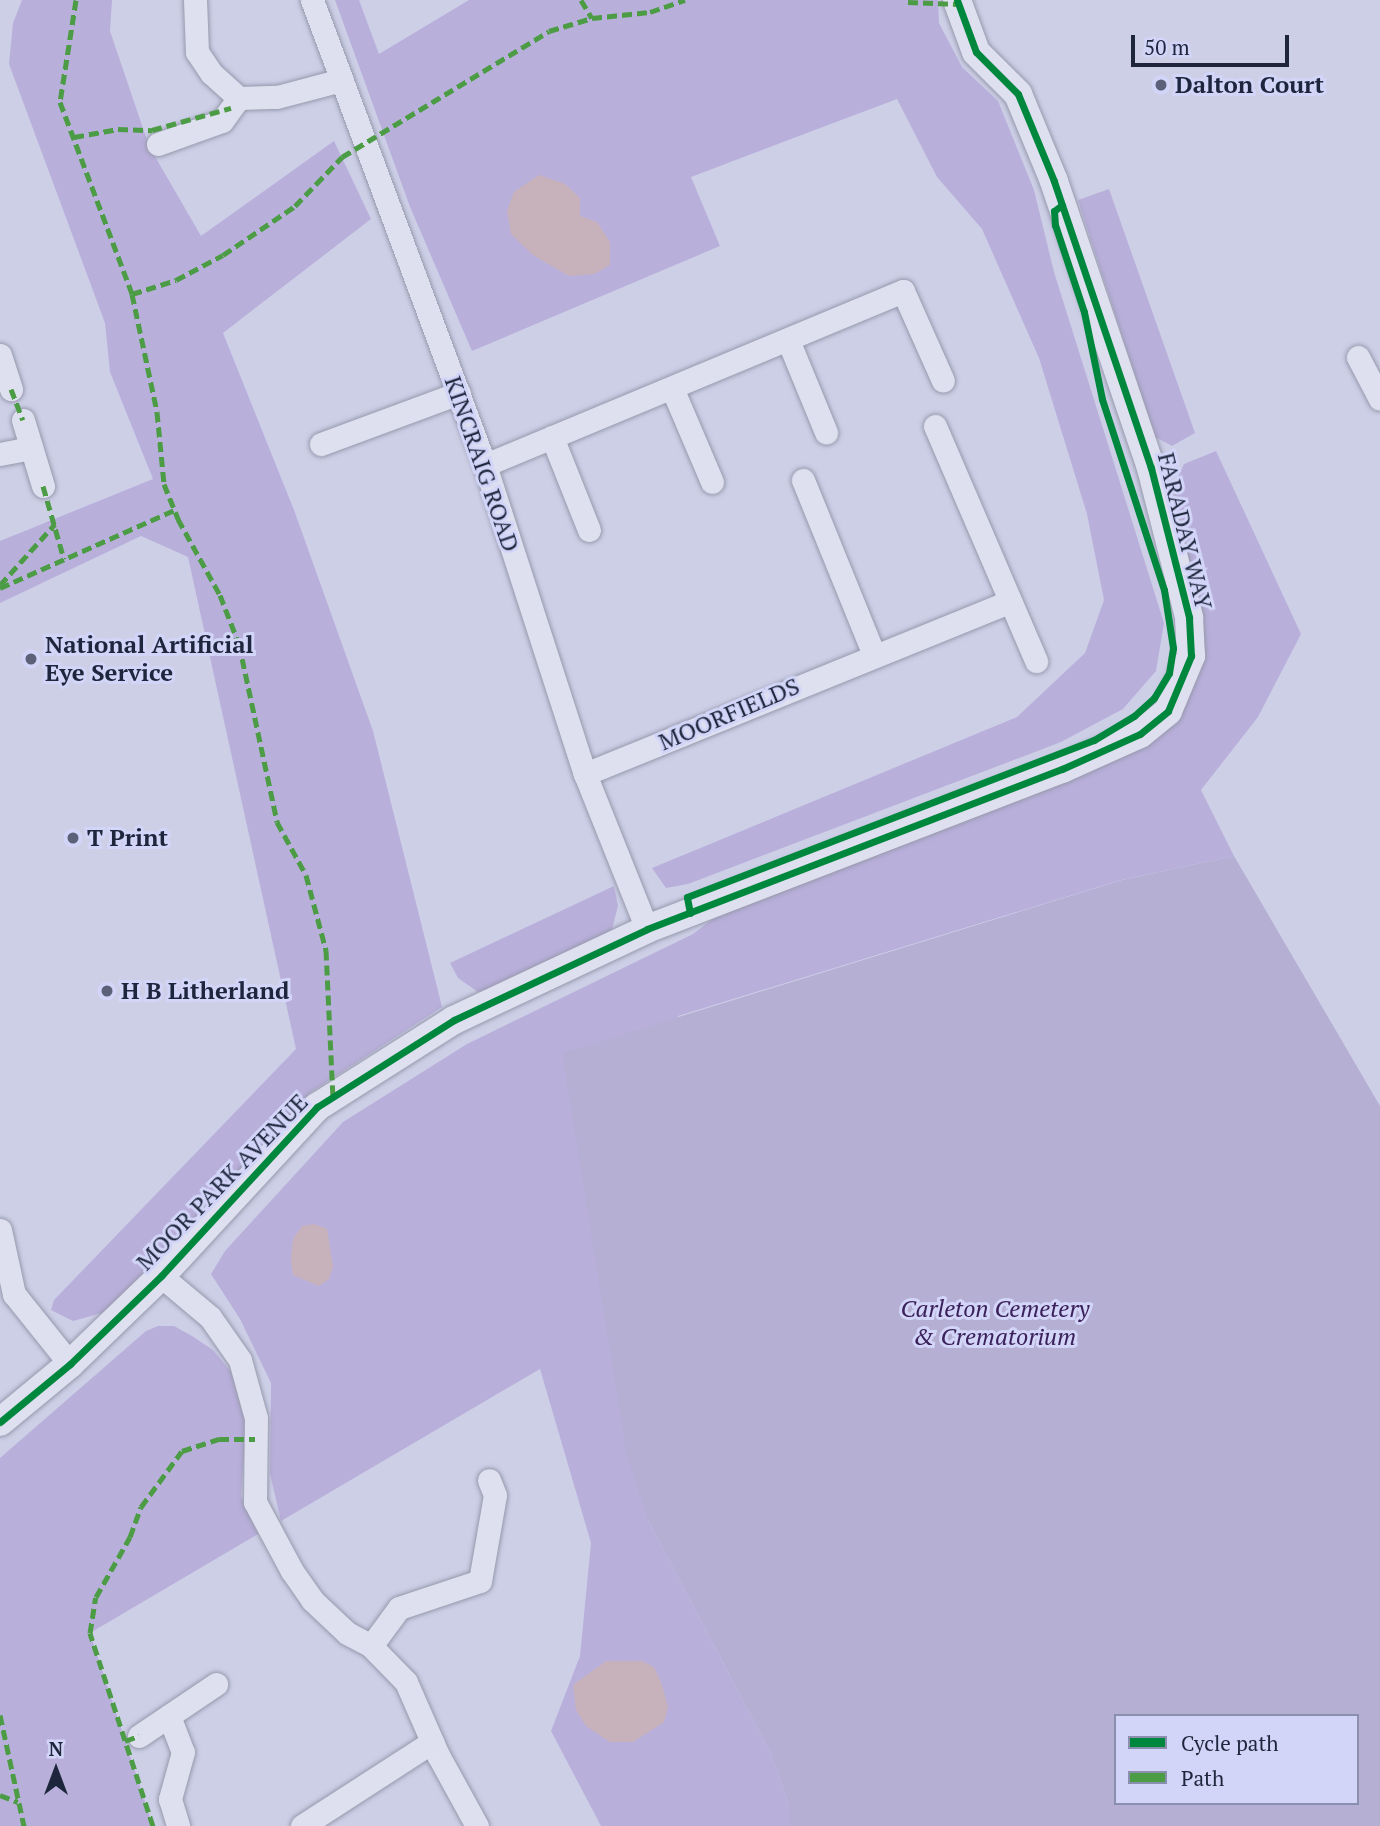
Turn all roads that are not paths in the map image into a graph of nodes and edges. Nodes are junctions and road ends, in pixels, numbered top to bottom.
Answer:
1 (195, 0) edge
2 (312, 0) edge
3 (957, 0) edge
4 (342, 80) junction
5 (239, 98) junction
6 (158, 144) dead end
7 (788, 340) junction
8 (0, 355) edge
9 (1358, 357) dead end
10 (943, 381) dead end
11 (672, 388) junction
12 (11, 389) dead end
13 (459, 393) junction
14 (1380, 398) edge
15 (23, 420) dead end
16 (935, 426) dead end
17 (826, 432) dead end
18 (552, 437) junction
19 (320, 444) dead end
20 (31, 448) junction
21 (0, 454) edge
22 (485, 465) junction
23 (803, 480) dead end
24 (712, 482) dead end
25 (43, 486) dead end
26 (589, 530) dead end
27 (1010, 601) junction
28 (874, 655) junction
29 (1036, 661) dead end
30 (585, 774) junction
31 (647, 929) junction
32 (0, 1230) edge
33 (160, 1276) junction
34 (70, 1364) junction
35 (0, 1422) edge
36 (489, 1480) dead end
37 (371, 1646) junction
38 (216, 1684) dead end
39 (169, 1716) junction
40 (139, 1736) dead end
41 (432, 1742) junction
42 (178, 1826) edge
43 (302, 1826) edge
44 (477, 1826) edge

1 - 5 street
2 - 4 street, KINCRAIG ROAD
3 - 31 street, FARADAY WAY
4 - 5 street
4 - 13 street, KINCRAIG ROAD
5 - 6 street
7 - 10 street
7 - 11 street
7 - 17 street
8 - 12 street
9 - 14 street
11 - 18 street
11 - 24 street
13 - 19 street
13 - 22 street, KINCRAIG ROAD
15 - 20 street
16 - 27 street
18 - 22 street
18 - 26 street
20 - 21 street
20 - 25 street
22 - 30 street, KINCRAIG ROAD
23 - 28 street
27 - 28 street, MOORFIELDS
27 - 29 street
28 - 30 street, MOORFIELDS
30 - 31 street, KINCRAIG ROAD
31 - 33 street, MOOR PARK AVENUE
32 - 34 street
33 - 34 street, MOOR PARK AVENUE
33 - 37 street
34 - 35 street, MOOR PARK AVENUE
36 - 37 street
37 - 41 street
38 - 39 street
39 - 40 street
39 - 42 street
41 - 43 street
41 - 44 street

